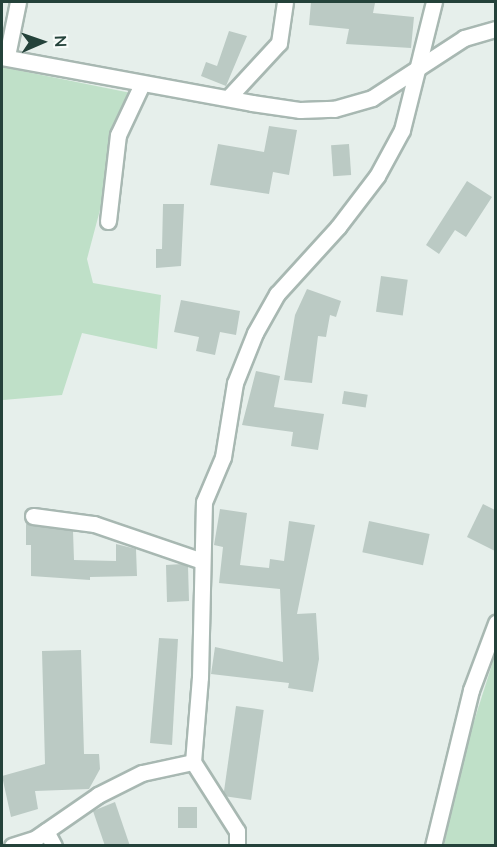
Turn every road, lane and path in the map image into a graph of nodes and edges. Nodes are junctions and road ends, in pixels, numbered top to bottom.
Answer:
1 (18, 2) edge
2 (285, 2) edge
3 (434, 2) edge
4 (495, 29) edge
5 (4, 57) edge
6 (417, 69) junction
7 (142, 84) junction
8 (228, 98) junction
9 (108, 221) dead end
10 (33, 516) dead end
11 (202, 561) junction
12 (495, 623) edge
13 (193, 762) junction
14 (46, 831) junction
15 (12, 846) edge
16 (54, 846) edge
17 (237, 846) edge
18 (433, 846) edge

1 - 5 street
2 - 8 street
3 - 6 street
4 - 6 street
5 - 7 street
6 - 8 street
6 - 11 street
7 - 8 street
7 - 9 street
10 - 11 street
11 - 13 street
12 - 18 street
13 - 14 street
13 - 17 street
14 - 15 street
14 - 16 street

